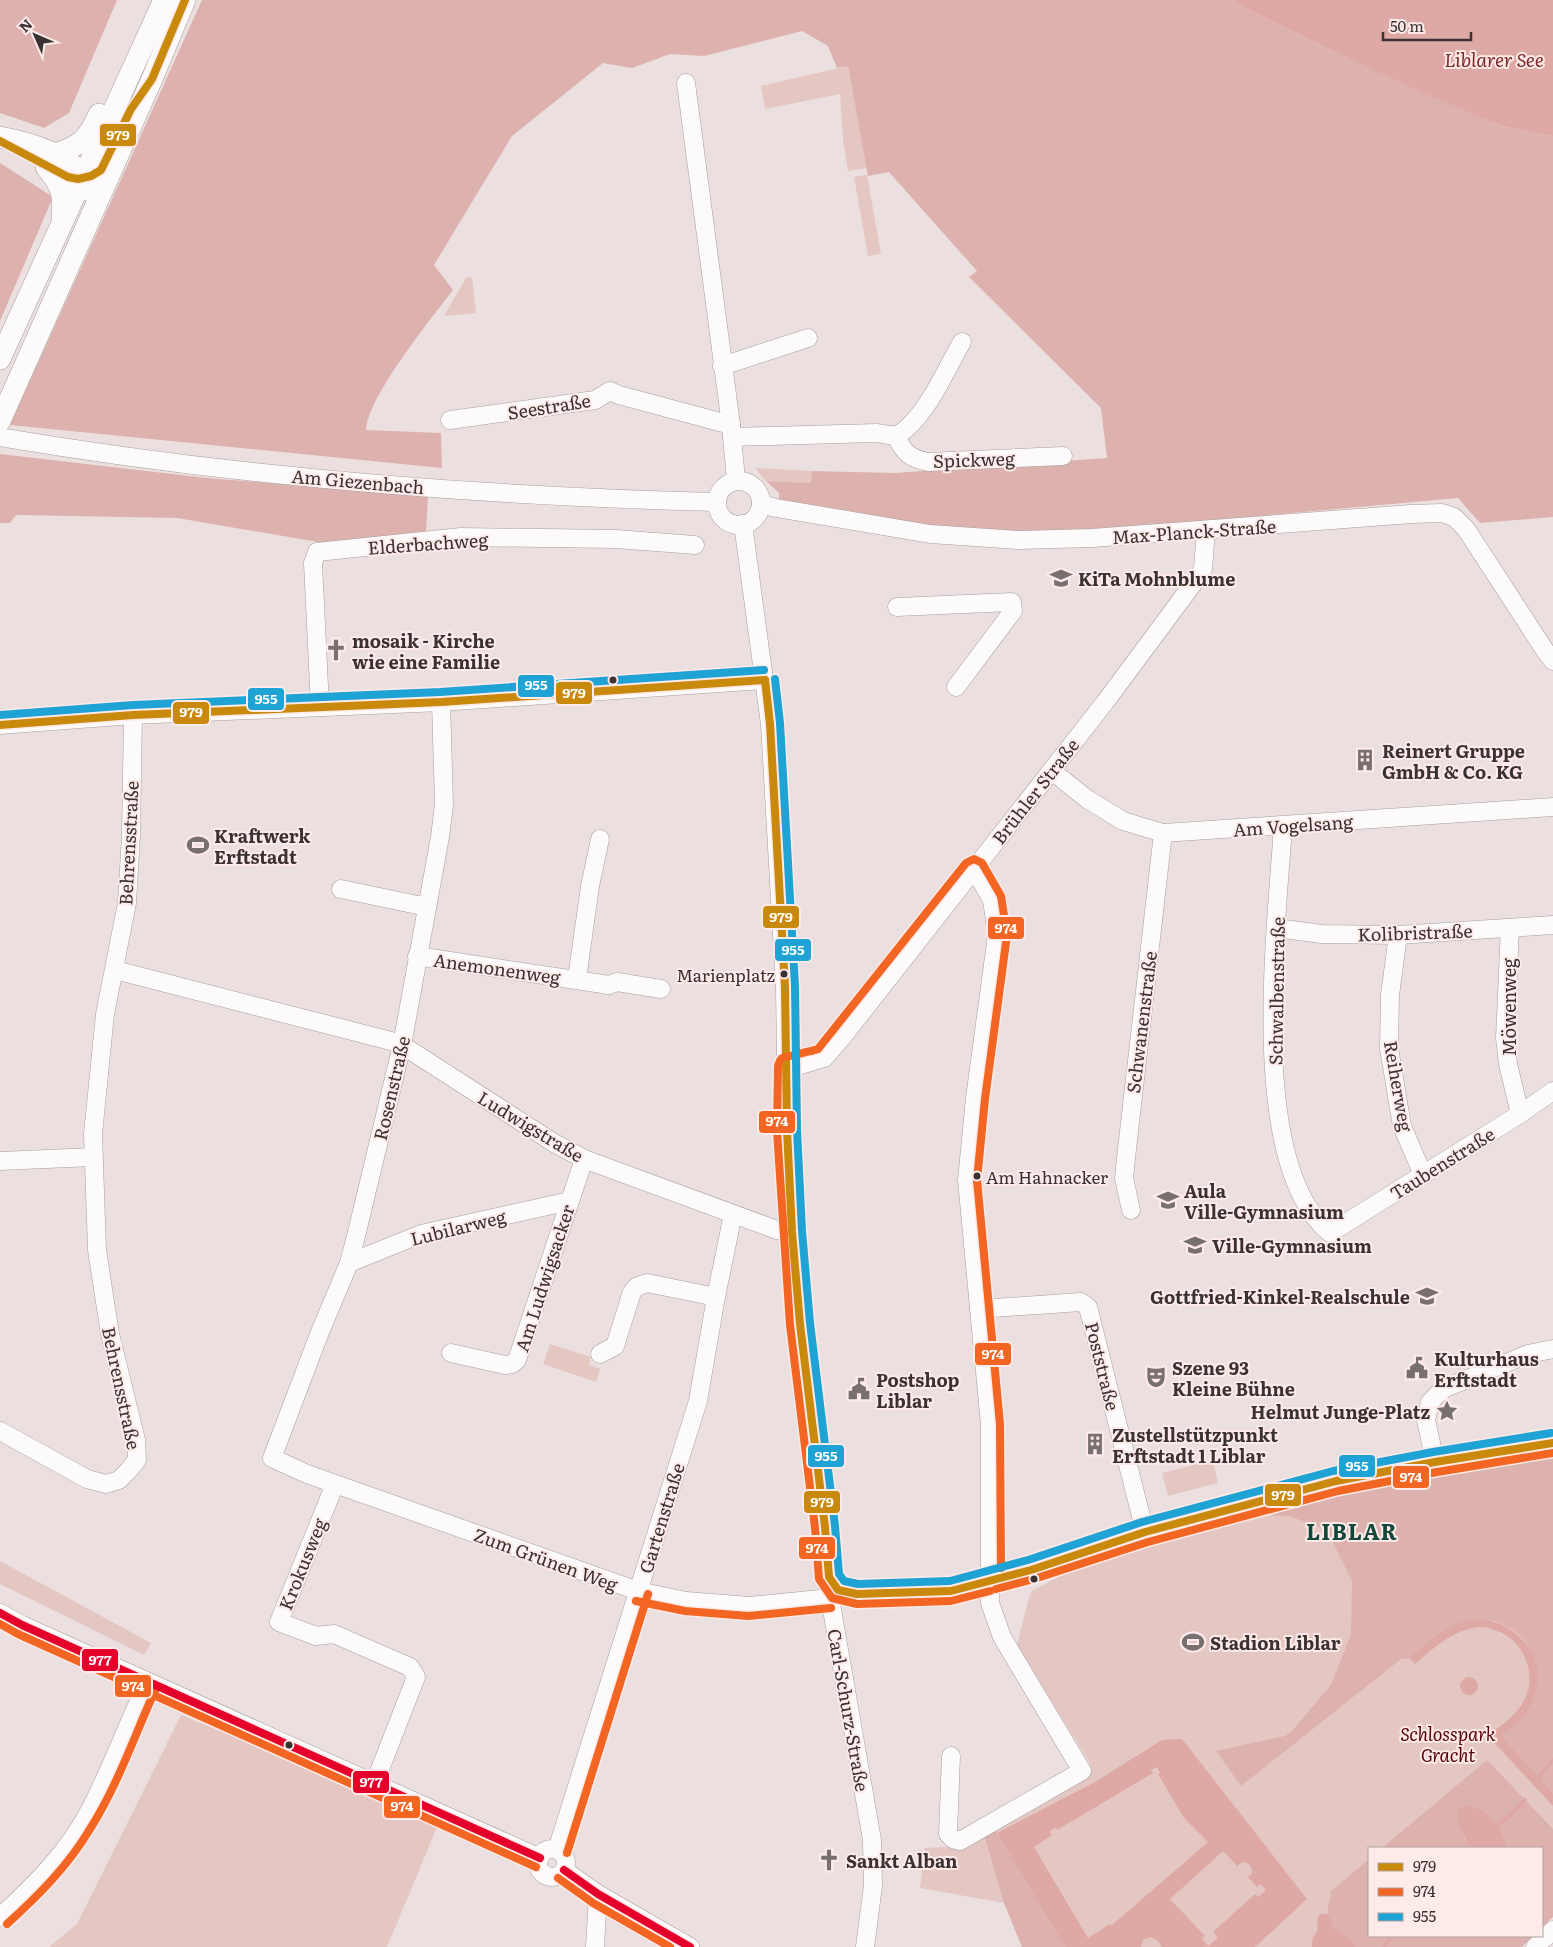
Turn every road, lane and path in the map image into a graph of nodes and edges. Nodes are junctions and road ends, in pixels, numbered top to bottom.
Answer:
1 (151, 0) edge
2 (164, 0) edge
3 (185, 0) edge
4 (152, 79) junction
5 (686, 83) dead end
6 (0, 137) edge
7 (0, 141) edge
8 (50, 160) junction
9 (84, 178) junction
10 (62, 226) junction
11 (808, 338) dead end
12 (962, 342) dead end
13 (0, 359) edge
14 (722, 366) junction
15 (0, 391) edge
16 (450, 420) dead end
17 (0, 422) edge
18 (731, 431) junction
19 (896, 436) junction
20 (0, 437) edge
21 (1063, 456) dead end
22 (736, 480) junction
23 (717, 502) junction
24 (761, 504) junction
25 (743, 524) junction
26 (1206, 530) junction
27 (695, 545) dead end
28 (897, 607) dead end
29 (1553, 661) edge
30 (765, 680) junction
31 (956, 687) dead end
32 (441, 702) junction
33 (320, 707) junction
34 (133, 715) junction
35 (0, 725) edge
36 (1052, 771) junction
37 (1553, 806) edge
38 (1283, 826) junction
39 (1163, 833) junction
40 (600, 839) dead end
41 (974, 869) junction
42 (341, 889) dead end
43 (427, 907) junction
44 (1553, 925) edge
45 (1276, 928) junction
46 (1510, 928) junction
47 (1398, 935) junction
48 (417, 956) junction
49 (115, 970) junction
50 (577, 979) junction
51 (662, 988) dead end
52 (402, 1045) junction
53 (788, 1066) junction
54 (1553, 1091) edge
55 (1520, 1114) junction
56 (93, 1157) junction
57 (584, 1159) junction
58 (0, 1161) edge
59 (1423, 1175) junction
60 (570, 1201) junction
61 (1131, 1210) dead end
62 (733, 1214) junction
63 (792, 1232) junction
64 (1330, 1233) joint
65 (348, 1263) junction
66 (716, 1297) junction
67 (979, 1309) junction
68 (1553, 1349) edge
69 (451, 1353) dead end
70 (600, 1354) dead end
71 (0, 1431) edge
72 (1553, 1443) edge
73 (272, 1458) joint
74 (1435, 1462) junction
75 (335, 1484) junction
76 (1144, 1532) junction
77 (991, 1581) junction
78 (638, 1592) junction
79 (834, 1594) junction
80 (0, 1613) edge
81 (148, 1682) junction
82 (951, 1756) dead end
83 (375, 1782) junction
84 (557, 1850) junction
85 (540, 1858) junction
86 (564, 1870) junction
87 (598, 1894) junction
88 (0, 1917) edge
89 (1553, 1930) edge
90 (595, 1947) edge
91 (690, 1947) edge
92 (865, 1947) edge
93 (1535, 1947) edge

1 - 8 main road
2 - 9 main road
3 - 4 main road
4 - 9 main road
4 - 17 main road
5 - 14 street
6 - 8 main road
7 - 8 main road
8 - 9 main road
8 - 10 main road
9 - 10 main road
9 - 15 main road
10 - 13 main road
11 - 14 street
12 - 19 street
14 - 18 street
16 - 18 street, Seestraße
18 - 19 street
18 - 22 street
19 - 21 street, Spickweg
20 - 23 street, Am Giezenbach
22 - 23 street
22 - 24 street
23 - 25 street
24 - 25 street
24 - 26 street, Max-Planck-Straße
25 - 30 street, Carl-Schurz-Straße
26 - 29 street, Max-Planck-Straße
26 - 36 street, Brühler Straße
27 - 33 street, Elderbachweg
28 - 31 street
30 - 32 street
30 - 53 street, Carl-Schurz-Straße
32 - 33 street
32 - 43 street, Rosenstraße
33 - 34 street
34 - 35 street
34 - 49 street, Behrensstraße
36 - 39 street, Am Vogelsang
36 - 41 street, Brühler Straße
37 - 38 street, Am Vogelsang
38 - 39 street, Am Vogelsang
38 - 45 street, Schwalbenstraße
39 - 61 street, Schwanenstraße
40 - 50 street, Anemonenweg
41 - 53 street, Brühler Straße
41 - 67 street
42 - 43 street
43 - 48 street, Rosenstraße
44 - 46 street, Kolibristraße
45 - 47 street, Kolibristraße
45 - 64 street, Schwalbenstraße
46 - 47 street, Kolibristraße
46 - 55 street, Möwenweg
47 - 59 street, Reiherweg
48 - 50 street, Anemonenweg
48 - 52 street, Rosenstraße
49 - 52 street, Ludwigstraße
49 - 56 street, Behrensstraße
50 - 51 street, Anemonenweg
52 - 57 street, Ludwigstraße
52 - 65 street, Rosenstraße
53 - 63 street, Carl-Schurz-Straße
54 - 55 street, Taubenstraße
55 - 59 street, Taubenstraße
56 - 58 street
56 - 71 street, Behrensstraße
57 - 60 street, Am Ludwigsacker
57 - 62 street, Ludwigstraße
59 - 64 street, Taubenstraße
60 - 65 street, Lubilarweg
60 - 69 street, Am Ludwigsacker
62 - 63 street, Ludwigstraße
62 - 66 street, Gartenstraße
63 - 79 street, Carl-Schurz-Straße
65 - 73 street, Rosenstraße
66 - 70 street
66 - 78 street, Gartenstraße
67 - 76 street, Poststraße
67 - 77 street
68 - 74 street
72 - 74 street, Zum Grünen Weg
73 - 75 street, Zum Grünen Weg
74 - 76 street, Zum Grünen Weg
75 - 78 street, Zum Grünen Weg
75 - 83 street, Krokusweg
76 - 77 street, Zum Grünen Weg
77 - 79 street, Zum Grünen Weg
77 - 82 street
78 - 79 street, Zum Grünen Weg
78 - 84 street, Gartenstraße
79 - 92 street, Carl-Schurz-Straße
80 - 81 street
81 - 83 street
81 - 88 street
83 - 85 street
84 - 85 street
84 - 86 street
85 - 86 street
86 - 87 street
87 - 90 street
87 - 91 street
89 - 93 street

